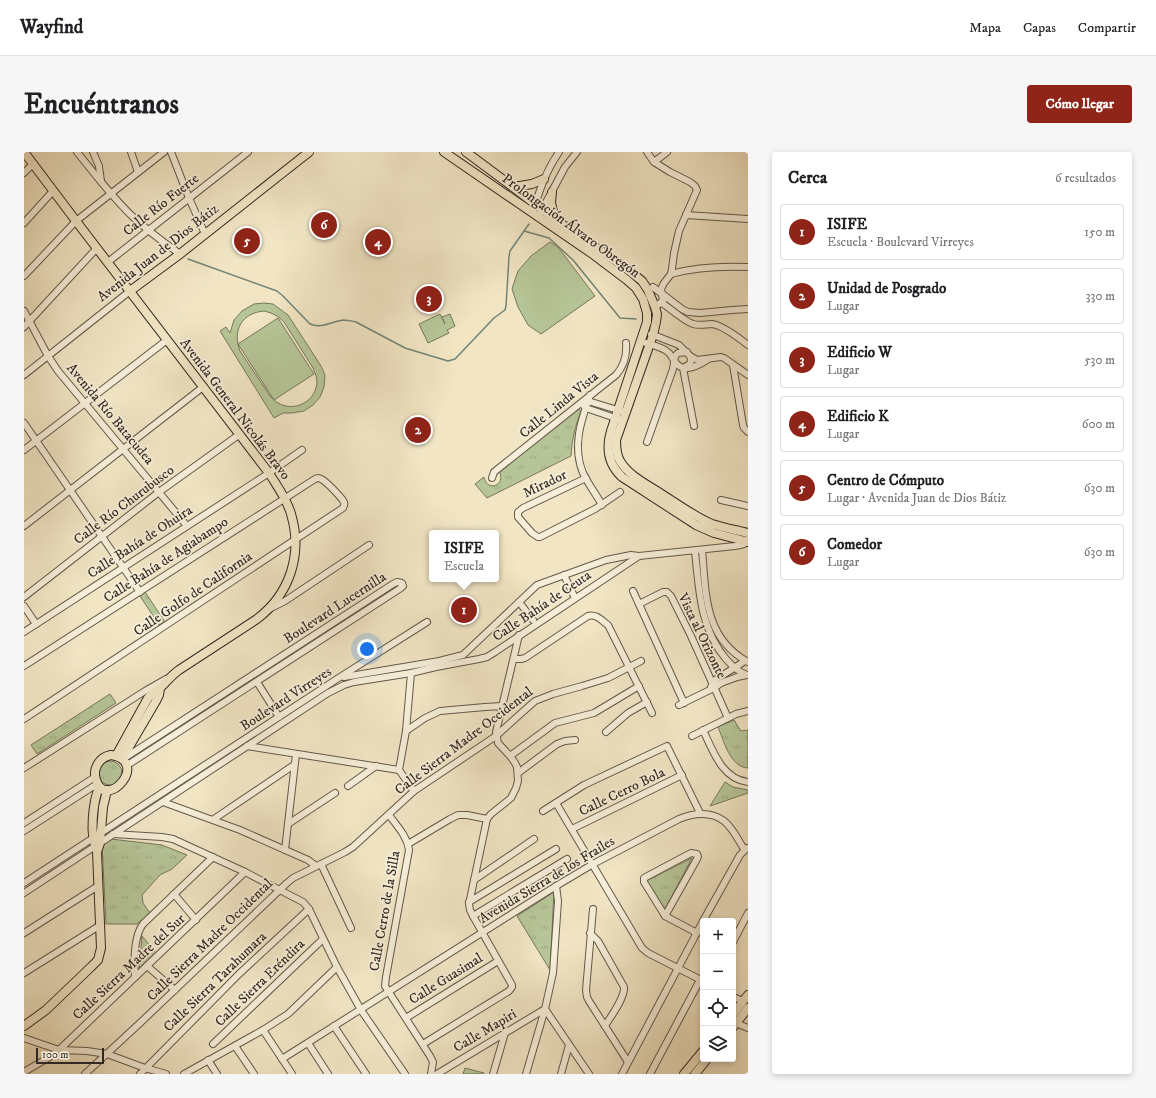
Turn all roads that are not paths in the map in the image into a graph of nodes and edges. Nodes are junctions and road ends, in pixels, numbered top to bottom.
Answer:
1 (24, 152) edge
2 (77, 152) edge
3 (93, 152) edge
4 (131, 152) edge
5 (164, 152) edge
6 (171, 152) edge
7 (248, 152) edge
8 (309, 152) edge
9 (444, 152) edge
10 (466, 152) edge
11 (559, 152) edge
12 (577, 152) edge
13 (646, 152) edge
14 (655, 152) edge
15 (667, 152) edge
16 (657, 160) junction
17 (33, 164) junction
18 (138, 172) junction
19 (24, 173) edge
20 (544, 179) junction
21 (101, 182) junction
22 (513, 187) junction
23 (53, 191) junction
24 (552, 192) junction
25 (111, 194) junction
26 (189, 198) junction
27 (535, 204) junction
28 (542, 210) junction
29 (534, 215) junction
30 (686, 215) junction
31 (748, 219) edge
32 (556, 220) junction
33 (76, 221) junction
34 (24, 224) edge
35 (148, 230) junction
36 (205, 234) junction
37 (97, 248) junction
38 (180, 254) junction
39 (108, 262) junction
40 (748, 267) edge
41 (671, 274) junction
42 (24, 276) edge
43 (665, 281) junction
44 (650, 288) junction
45 (130, 291) junction
46 (661, 293) junction
47 (668, 298) junction
48 (659, 305) junction
49 (748, 309) edge
50 (24, 311) edge
51 (714, 311) junction
52 (30, 321) junction
53 (712, 324) junction
54 (24, 327) edge
55 (644, 332) junction
56 (653, 335) junction
57 (167, 340) junction
58 (640, 341) junction
59 (626, 343) dead end
60 (650, 344) junction
61 (748, 344) edge
62 (688, 354) junction
63 (48, 356) junction
64 (710, 359) junction
65 (674, 361) junction
66 (733, 365) junction
67 (683, 368) junction
68 (24, 375) edge
69 (748, 375) edge
70 (203, 387) junction
71 (589, 398) junction
72 (581, 402) junction
73 (84, 403) junction
74 (586, 408) junction
75 (616, 414) junction
76 (625, 417) junction
77 (24, 423) edge
78 (694, 426) dead end
79 (748, 432) edge
80 (240, 434) junction
81 (36, 440) junction
82 (647, 442) dead end
83 (123, 449) junction
84 (24, 450) edge
85 (302, 450) dead end
86 (269, 473) junction
87 (492, 478) dead end
88 (586, 478) junction
89 (322, 479) joint
90 (70, 490) junction
91 (160, 492) junction
92 (620, 492) dead end
93 (285, 498) junction
94 (721, 500) dead end
95 (602, 505) junction
96 (748, 506) edge
97 (24, 526) edge
98 (187, 526) junction
99 (748, 533) edge
100 (102, 536) junction
101 (296, 540) junction
102 (748, 541) edge
103 (369, 545) dead end
104 (698, 551) junction
105 (639, 556) junction
106 (123, 568) junction
107 (564, 575) junction
108 (633, 591) dead end
109 (140, 592) junction
110 (24, 598) edge
111 (576, 598) junction
112 (519, 602) junction
113 (639, 604) junction
114 (24, 606) edge
115 (269, 609) junction
116 (532, 620) dead end
117 (427, 622) dead end
118 (36, 624) junction
119 (24, 632) edge
120 (519, 635) junction
121 (514, 659) junction
122 (641, 660) dead end
123 (747, 661) edge
124 (24, 666) edge
125 (629, 667) junction
126 (734, 668) junction
127 (411, 674) junction
128 (747, 675) edge
129 (170, 677) junction
130 (340, 677) junction
131 (364, 677) junction
132 (257, 682) junction
133 (344, 685) joint
134 (639, 686) junction
135 (712, 688) junction
136 (647, 702) junction
137 (502, 706) junction
138 (748, 711) edge
139 (652, 713) dead end
140 (279, 717) junction
141 (728, 718) junction
142 (24, 719) edge
143 (703, 730) junction
144 (406, 731) junction
145 (606, 732) dead end
146 (496, 736) junction
147 (692, 736) dead end
148 (575, 740) dead end
149 (247, 746) junction
150 (296, 754) junction
151 (510, 756) junction
152 (122, 760) junction
153 (294, 765) junction
154 (376, 766) junction
155 (24, 768) edge
156 (399, 770) junction
157 (518, 773) junction
158 (682, 775) junction
159 (748, 782) edge
160 (99, 785) junction
161 (348, 786) dead end
162 (414, 791) junction
163 (335, 793) dead end
164 (163, 802) junction
165 (556, 802) junction
166 (543, 811) dead end
167 (700, 814) junction
168 (389, 815) junction
169 (214, 819) junction
170 (487, 820) junction
171 (24, 823) edge
172 (288, 824) junction
173 (572, 829) junction
174 (24, 832) edge
175 (113, 834) junction
176 (534, 839) dead end
177 (97, 842) junction
178 (408, 844) junction
179 (746, 848) edge
180 (556, 849) dead end
181 (285, 850) junction
182 (213, 857) junction
183 (567, 859) dead end
184 (593, 864) junction
185 (319, 865) junction
186 (245, 872) junction
187 (474, 880) junction
188 (24, 883) edge
189 (98, 886) junction
190 (556, 886) junction
191 (279, 890) junction
192 (24, 893) edge
193 (174, 894) junction
194 (469, 902) junction
195 (309, 909) junction
196 (593, 909) dead end
197 (748, 913) edge
198 (473, 916) junction
199 (665, 916) junction
200 (705, 918) edge
201 (196, 920) junction
202 (99, 926) junction
203 (700, 926) edge
204 (351, 928) dead end
205 (697, 932) junction
206 (24, 933) edge
207 (481, 933) junction
208 (590, 933) junction
209 (736, 936) edge
210 (323, 939) junction
211 (498, 961) junction
212 (147, 966) junction
213 (337, 967) junction
214 (678, 969) junction
215 (24, 973) edge
216 (136, 977) junction
217 (700, 980) edge
218 (700, 985) edge
219 (175, 990) junction
220 (388, 992) junction
221 (745, 998) edge
222 (748, 1008) edge
223 (545, 1009) junction
224 (361, 1010) junction
225 (736, 1010) edge
226 (406, 1018) junction
227 (736, 1024) edge
228 (736, 1025) edge
229 (24, 1026) edge
230 (334, 1026) junction
231 (605, 1026) junction
232 (748, 1028) edge
233 (263, 1030) junction
234 (505, 1033) junction
235 (24, 1038) edge
236 (308, 1043) junction
237 (213, 1044) dead end
238 (423, 1044) junction
239 (569, 1045) junction
240 (235, 1046) junction
241 (59, 1050) junction
242 (107, 1054) junction
243 (700, 1055) edge
244 (282, 1059) junction
245 (208, 1060) junction
246 (628, 1062) junction
247 (705, 1062) edge
248 (91, 1068) junction
249 (145, 1068) junction
250 (24, 1072) edge
251 (85, 1074) edge
252 (96, 1074) edge
253 (140, 1074) edge
254 (166, 1074) edge
255 (184, 1074) edge
256 (217, 1074) edge
257 (254, 1074) edge
258 (292, 1074) edge
259 (328, 1074) edge
260 (366, 1074) edge
261 (405, 1074) edge
262 (431, 1074) edge
263 (437, 1074) edge
264 (493, 1074) edge
265 (526, 1074) edge
266 (561, 1074) edge
267 (589, 1074) edge
268 (622, 1074) edge
269 (650, 1074) edge
270 (684, 1074) edge
271 (695, 1074) edge

1 - 17 main road, Avenida General Nicolás Bravo
2 - 21 street
3 - 21 street
4 - 18 street
5 - 18 street
6 - 26 street
7 - 26 street, Calle Río Fuerte
8 - 36 main road, Avenida Juan de Dios Bátiz
9 - 29 main road, Prolongación Álvaro Obregón
10 - 22 main road, Prolongación Álvaro Obregón
11 - 20 street
12 - 24 street
13 - 16 street
14 - 16 street
15 - 16 street
16 - 30 street
17 - 19 street
17 - 23 main road, Avenida General Nicolás Bravo
18 - 25 street
20 - 22 main road
20 - 27 street
21 - 25 street
22 - 27 main road, Prolongación Álvaro Obregón
23 - 33 main road, Avenida General Nicolás Bravo
23 - 34 street
24 - 28 street
24 - 32 main road
25 - 33 street
25 - 35 street
26 - 35 street, Calle Río Fuerte
26 - 36 street
27 - 28 main road, Prolongación Álvaro Obregón
27 - 29 street
28 - 29 street
28 - 32 main road, Prolongación Álvaro Obregón
29 - 55 main road, Prolongación Álvaro Obregón
30 - 31 street
30 - 41 street
32 - 44 main road, Prolongación Álvaro Obregón
33 - 37 main road, Avenida General Nicolás Bravo
33 - 42 street
35 - 38 street
35 - 39 street, Calle Río Fuerte
36 - 38 main road, Avenida Juan de Dios Bátiz
37 - 39 main road, Avenida General Nicolás Bravo
37 - 52 street
38 - 45 main road, Avenida Juan de Dios Bátiz
39 - 45 main road, Avenida General Nicolás Bravo
40 - 41 street
41 - 43 street
43 - 44 street
43 - 46 street
43 - 47 street
44 - 46 street
44 - 48 main road, Prolongación Álvaro Obregón
45 - 57 main road, Avenida General Nicolás Bravo
45 - 63 street, Avenida Juan de Dios Bátiz
46 - 47 street
46 - 48 street
47 - 51 street
48 - 53 street
48 - 56 main road, Prolongación Álvaro Obregón
49 - 51 street
50 - 52 street, Avenida Río Batacudea
51 - 53 street
52 - 54 street
52 - 63 street, Avenida Río Batacudea
53 - 61 street
55 - 56 street
55 - 58 main road, Prolongación Álvaro Obregón
56 - 60 main road, Prolongación Álvaro Obregón
56 - 62 street
57 - 70 main road, Avenida General Nicolás Bravo
57 - 73 street
58 - 60 street
58 - 75 main road, Prolongación Álvaro Obregón
59 - 71 street, Calle Linda Vista
60 - 65 street
60 - 76 main road, Prolongación Álvaro Obregón
62 - 64 street
62 - 65 street
62 - 67 street
63 - 68 street, Avenida Juan de Dios Bátiz
63 - 73 street, Avenida Río Batacudea
64 - 66 street
64 - 67 street
65 - 67 street
65 - 82 street
66 - 69 street
66 - 79 street
67 - 78 street
70 - 80 main road, Avenida General Nicolás Bravo
70 - 83 street
71 - 72 street
71 - 74 street
71 - 75 street
72 - 74 street
72 - 87 street, Calle Linda Vista
73 - 81 street
73 - 83 street, Avenida Río Batacudea
74 - 75 street
74 - 88 street
75 - 76 street
75 - 102 main road, Prolongación Álvaro Obregón
76 - 99 main road, Prolongación Álvaro Obregón
77 - 81 street
80 - 86 main road, Avenida General Nicolás Bravo
80 - 91 street, Calle Río Churubusco
81 - 84 street
81 - 90 street
83 - 90 street
83 - 91 street, Avenida Río Batacudea
85 - 86 street, Calle Bahía de Ohuira
86 - 93 main road, Avenida General Nicolás Bravo
86 - 98 street, Calle Bahía de Ohuira
88 - 95 street
88 - 95 street, Mirador
89 - 93 street, Calle Bahía de Agiabampo
89 - 101 street, Calle Golfo de California
90 - 97 street
90 - 100 street
91 - 98 street, Avenida Río Batacudea
91 - 100 street, Calle Río Churubusco
92 - 95 street
93 - 101 main road, Avenida General Nicolás Bravo
93 - 109 street, Calle Bahía de Agiabampo
94 - 96 street
98 - 106 street, Calle Bahía de Ohuira
100 - 106 street
100 - 110 street, Calle Río Churubusco
101 - 115 main road, Avenida General Nicolás Bravo
101 - 142 street, Calle Golfo de California
102 - 104 street, Calle Bahía de Ceuta
103 - 115 street
104 - 105 street, Calle Bahía de Ceuta
104 - 123 street
104 - 126 street
105 - 107 street, Boulevard Virreyes
105 - 111 street, Calle Bahía de Ceuta
106 - 109 street
106 - 118 street, Calle Bahía de Ohuira
107 - 111 street
107 - 112 street, Boulevard Virreyes
108 - 113 street
109 - 124 street, Calle Bahía de Agiabampo
111 - 120 street, Calle Bahía de Ceuta
112 - 116 street
112 - 131 street, Boulevard Virreyes
113 - 135 street, Vista al Orizonte
113 - 135 street
114 - 118 street
115 - 129 main road, Avenida General Nicolás Bravo
117 - 130 street
118 - 119 street, Calle Bahía de Ohuira
120 - 121 street
120 - 127 street, Calle Bahía de Ceuta
121 - 125 street
121 - 137 street
122 - 125 street, Calle Sierra Madre Occidental
123 - 126 street
125 - 134 street
125 - 146 street, Calle Sierra Madre Occidental
126 - 128 street
126 - 135 street
127 - 131 street, Calle Bahía de Ceuta
127 - 144 street
128 - 135 street
129 - 152 main road, Avenida General Nicolás Bravo
129 - 155 street
130 - 131 street, Boulevard Virreyes
130 - 140 street, Boulevard Virreyes
131 - 133 street, Calle Bahía de Ceuta
132 - 140 street
132 - 152 street, Boulevard Lucernilla
132 - 152 street, Boulevard Lucernilla
133 - 149 street, Boulevard Virreyes
134 - 136 street
134 - 151 street
135 - 141 street, Vista al Orizonte
136 - 139 street
136 - 145 street
137 - 144 street
137 - 146 street
138 - 141 street
140 - 177 street, Boulevard Virreyes
141 - 143 street
143 - 147 street
143 - 159 street
144 - 156 street
146 - 151 street
146 - 162 street, Calle Sierra Madre Occidental
148 - 157 street
149 - 150 street
149 - 164 street, Boulevard Virreyes
150 - 153 street
150 - 154 street
151 - 157 street
152 - 160 main road
152 - 160 main road, Avenida General Nicolás Bravo
153 - 169 street
153 - 172 street
154 - 156 street
154 - 161 street
156 - 162 street
157 - 170 street
158 - 165 street
158 - 167 street
158 - 173 street, Calle Cerro Bola
160 - 171 street
160 - 174 street
160 - 177 main road
162 - 168 street, Calle Sierra Madre Occidental
163 - 172 street
164 - 169 street
164 - 175 street, Boulevard Virreyes
165 - 166 street
165 - 173 street
167 - 179 street, Avenida Sierra de los Frailes
167 - 184 street, Avenida Sierra de los Frailes
168 - 178 street, Calle Cerro de la Silla
168 - 185 street, Calle Sierra Madre Occidental
169 - 181 street
170 - 178 street
170 - 187 street
172 - 181 street
173 - 184 street
175 - 177 street, Boulevard Virreyes
175 - 177 street
175 - 182 street
176 - 187 street
177 - 188 street, Boulevard Virreyes
177 - 189 main road
177 - 192 street, Boulevard Virreyes
178 - 220 street, Calle Cerro de la Silla
179 - 200 street
180 - 194 street
181 - 185 street
182 - 186 street
182 - 193 street
183 - 198 street
184 - 190 street, Avenida Sierra de los Frailes
184 - 214 street
185 - 191 street, Calle Sierra Madre Occidental
185 - 204 street
186 - 191 street
186 - 201 street, Calle Sierra Madre del Sur
187 - 194 street
189 - 202 main road
189 - 206 street
190 - 207 street, Avenida Sierra de los Frailes
190 - 223 street
191 - 195 street
191 - 219 street, Calle Sierra Madre Occidental
193 - 201 street
193 - 216 street
194 - 198 street
195 - 210 street
195 - 249 street, Calle Sierra Tarahumara
196 - 208 street
197 - 209 street
198 - 207 street
199 - 199 street
199 - 205 street
201 - 212 street, Calle Sierra Madre del Sur
202 - 215 street
202 - 229 main road
203 - 205 street
205 - 214 street
207 - 211 street
207 - 220 street, Avenida Sierra de los Frailes
208 - 231 street
208 - 231 street
210 - 213 street
210 - 237 street, Calle Sierra Eréndira
211 - 226 street, Calle Guasimal
211 - 238 street
212 - 216 street, Calle Sierra Madre del Sur
212 - 219 street
213 - 224 street
213 - 233 street
214 - 217 street
214 - 246 street
216 - 241 street, Calle Sierra Madre del Sur
218 - 269 street
219 - 242 street, Calle Sierra Madre Occidental
220 - 224 street, Avenida Sierra de los Frailes
220 - 226 street
221 - 225 main road
222 - 227 main road
223 - 234 street, Calle Mapiri
223 - 239 street
223 - 265 street
224 - 230 street, Avenida Sierra de los Frailes
224 - 261 street
226 - 238 street
228 - 232 street
230 - 236 street, Avenida Sierra de los Frailes
230 - 260 street
231 - 246 street
233 - 240 street
233 - 244 street
234 - 263 street, Calle Mapiri
234 - 264 street
235 - 241 street
236 - 244 street, Avenida Sierra de los Frailes
236 - 259 street
238 - 262 street
239 - 266 street
239 - 267 street
240 - 245 street
240 - 257 street
241 - 242 street
241 - 250 street, Calle Sierra Madre del Sur
242 - 248 street, Calle Sierra Madre Occidental
242 - 249 street
243 - 270 main road
244 - 258 street
245 - 255 street
245 - 256 street
246 - 268 street
247 - 271 main road
248 - 251 street, Calle Sierra Madre Occidental
248 - 252 street
249 - 253 street, Calle Sierra Tarahumara
249 - 254 street

